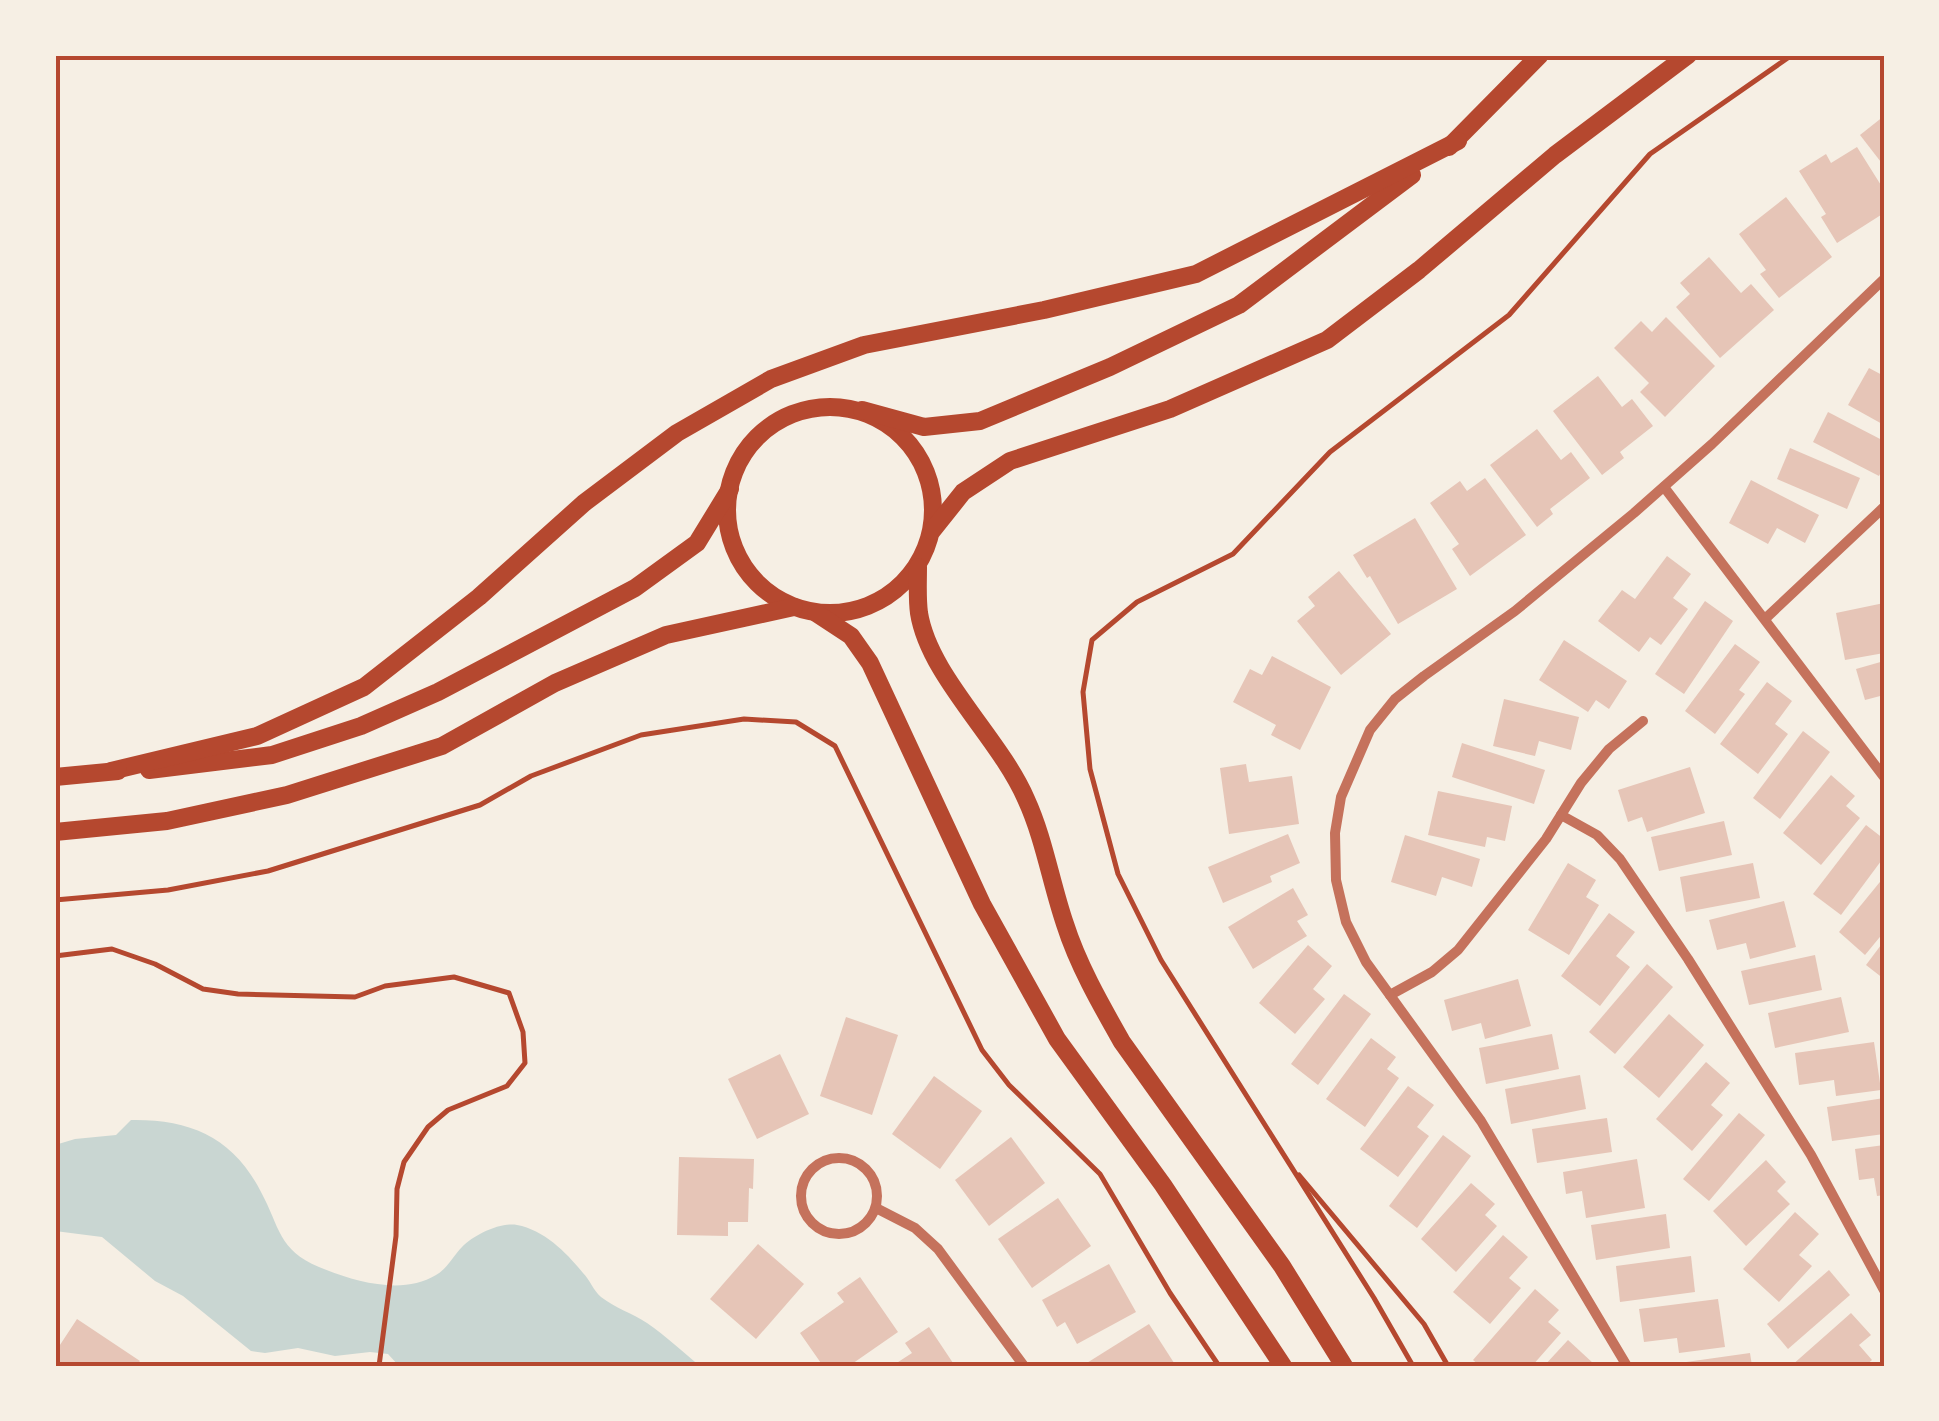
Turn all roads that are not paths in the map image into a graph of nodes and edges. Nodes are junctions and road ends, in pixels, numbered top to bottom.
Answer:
1 (1540, 55) edge
2 (1688, 55) edge
3 (1458, 140) junction
4 (1884, 279) edge
5 (862, 410) junction
6 (1664, 487) junction
7 (730, 488) junction
8 (1884, 507) edge
9 (932, 532) junction
10 (918, 567) junction
11 (794, 607) junction
12 (816, 613) junction
13 (1766, 618) junction
14 (1643, 721) dead end
15 (111, 771) junction
16 (55, 777) edge
17 (1884, 778) edge
18 (1561, 815) junction
19 (55, 832) edge
20 (1390, 995) junction
21 (876, 1208) junction
22 (1884, 1290) edge
23 (1024, 1366) edge
24 (1284, 1366) edge
25 (1344, 1366) edge
26 (1627, 1366) edge

1 - 3 main road
2 - 9 main road
3 - 5 main road
3 - 15 main road
4 - 6 street
5 - 7 main road
5 - 9 main road
6 - 13 street
6 - 20 street
7 - 11 main road
7 - 15 main road
8 - 13 street
9 - 10 main road
10 - 12 main road
10 - 25 main road
11 - 12 main road
11 - 19 main road
12 - 24 main road
13 - 17 street
14 - 18 street
15 - 16 main road
18 - 20 street
18 - 22 street
20 - 26 street
21 - 21 street
21 - 23 street

